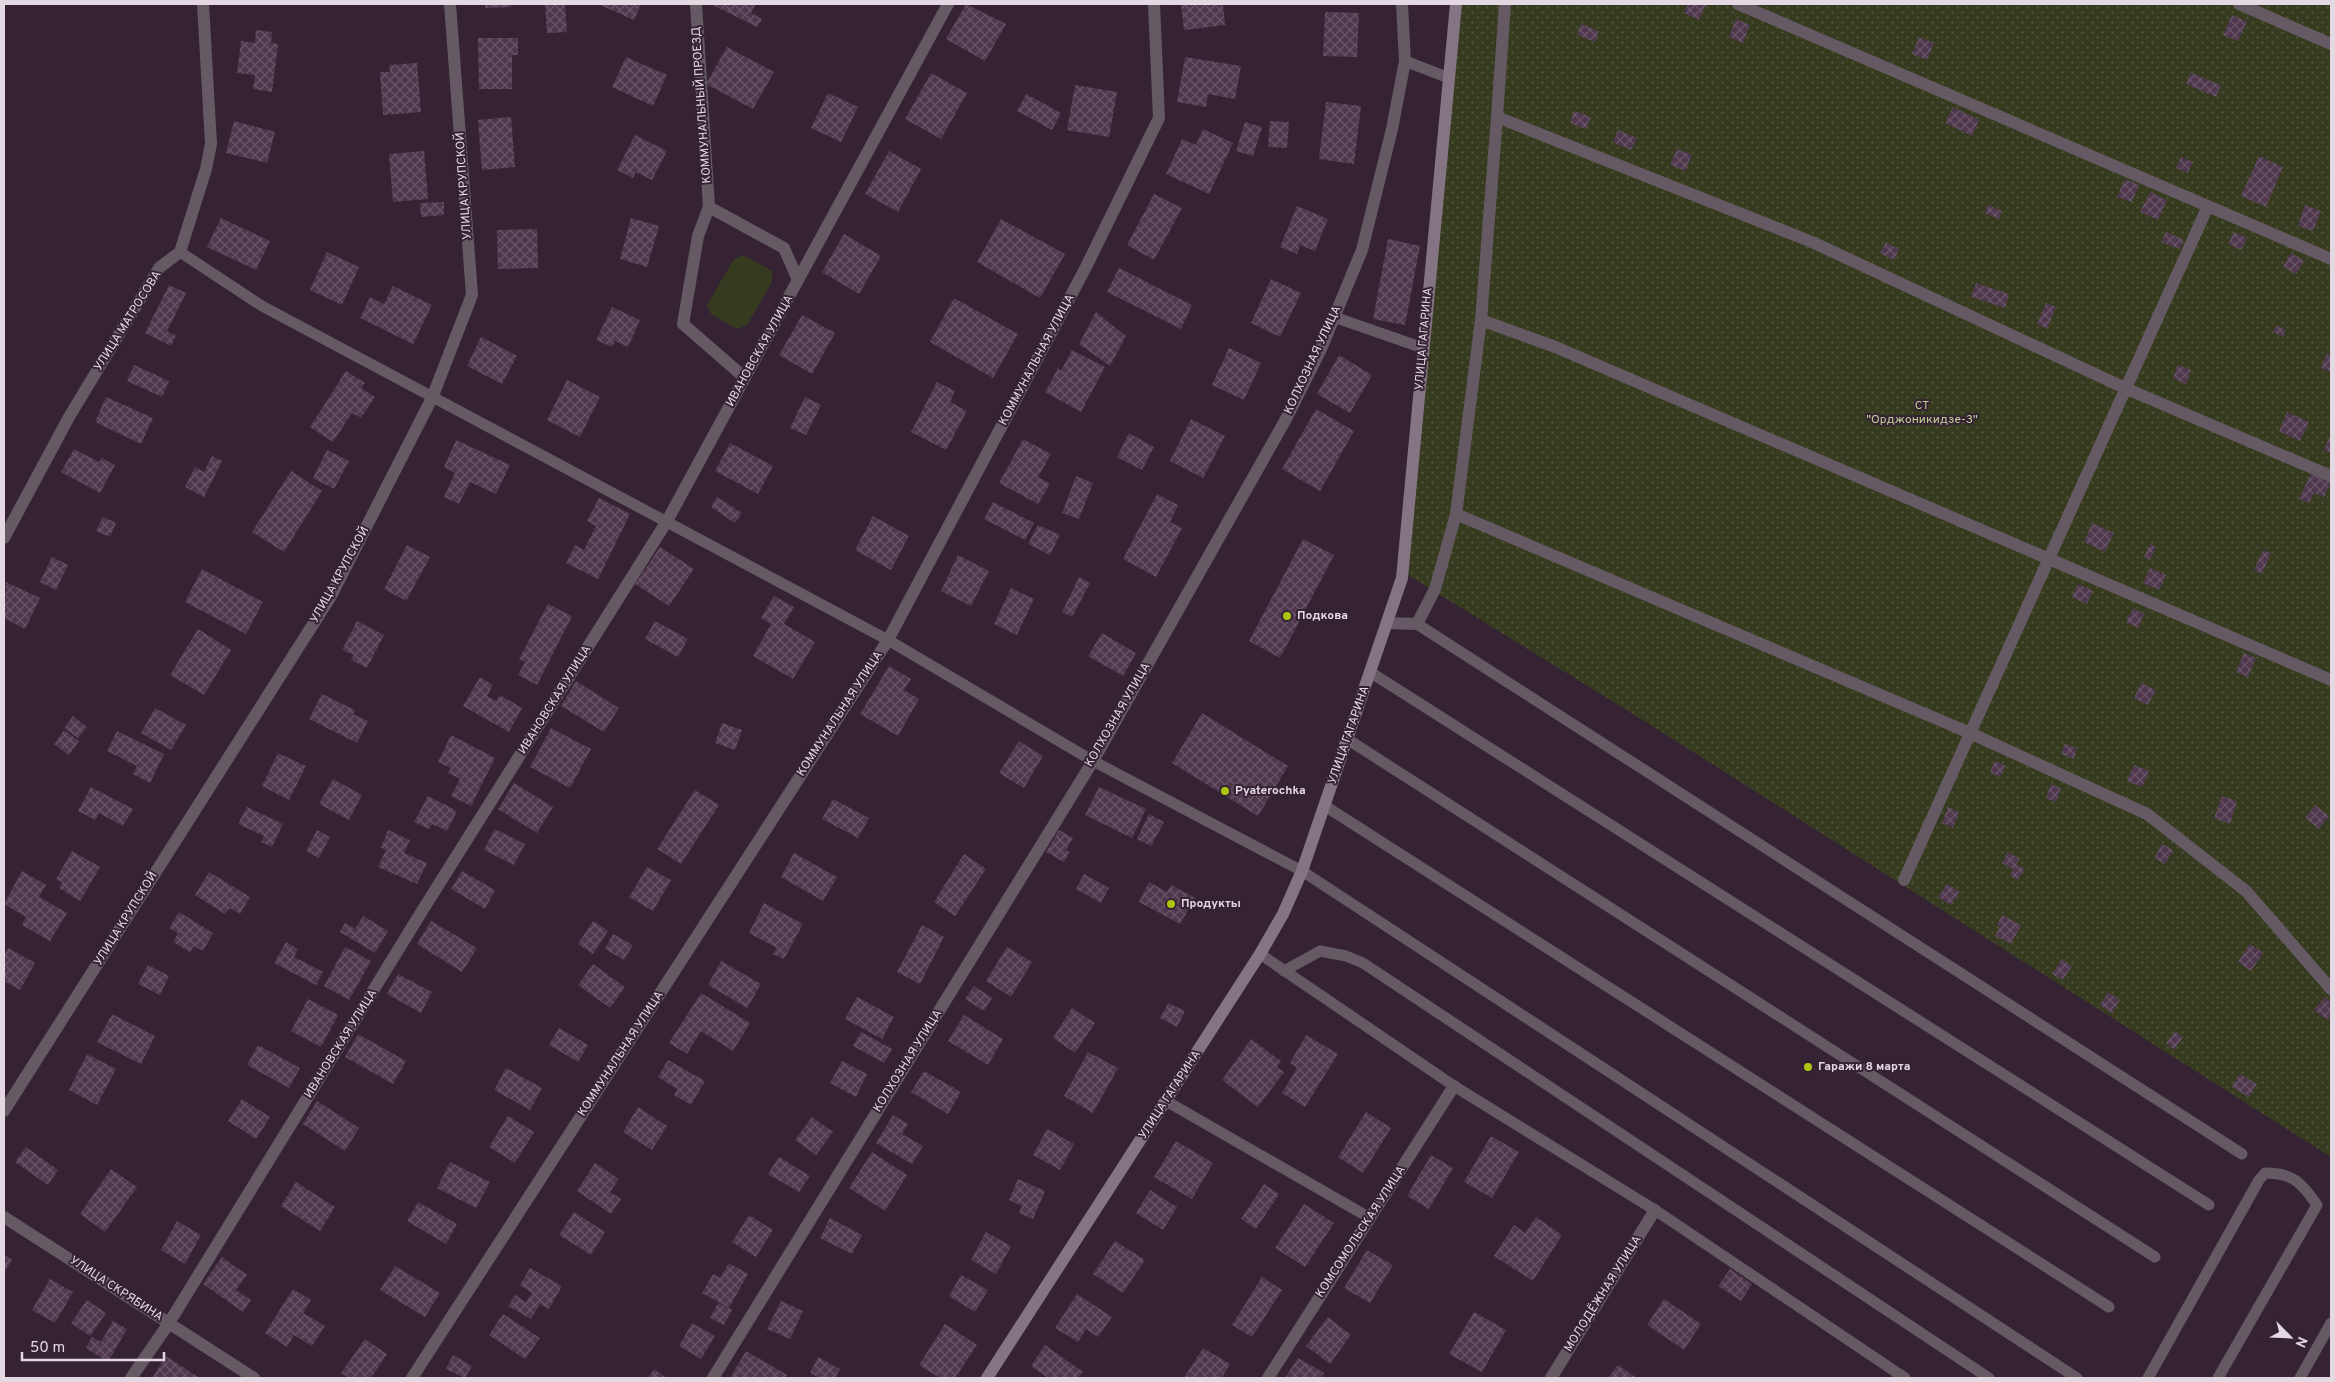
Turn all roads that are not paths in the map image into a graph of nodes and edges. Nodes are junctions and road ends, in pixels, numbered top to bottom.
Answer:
1 (203, 4) edge
2 (450, 4) edge
3 (696, 4) edge
4 (948, 4) edge
5 (1154, 4) edge
6 (1402, 4) edge
7 (1456, 4) edge
8 (1505, 4) edge
9 (1738, 4) edge
10 (2239, 4) edge
11 (2331, 44) edge
12 (1405, 61) junction
13 (1449, 78) junction
14 (1497, 117) junction
15 (2208, 206) junction
16 (709, 207) junction
17 (180, 252) junction
18 (2331, 259) edge
19 (798, 280) junction
20 (1334, 317) junction
21 (1481, 320) junction
22 (1423, 348) junction
23 (745, 378) junction
24 (2127, 388) junction
25 (432, 398) junction
26 (2331, 476) edge
27 (1456, 514) junction
28 (667, 521) junction
29 (4, 538) edge
30 (2049, 560) junction
31 (1386, 623) junction
32 (1417, 624) junction
33 (888, 640) junction
34 (1370, 672) junction
35 (2331, 680) edge
36 (1970, 734) junction
37 (1347, 739) junction
38 (1093, 761) junction
39 (1325, 806) junction
40 (1302, 871) junction
41 (1904, 880) dead end
42 (1260, 954) junction
43 (1284, 971) junction
44 (2331, 989) edge
45 (1454, 1086) junction
46 (1166, 1101) junction
47 (4, 1111) edge
48 (2242, 1154) dead end
49 (2209, 1205) dead end
50 (1655, 1210) junction
51 (4, 1217) edge
52 (1370, 1218) junction
53 (2155, 1257) dead end
54 (2109, 1307) dead end
55 (169, 1323) junction
56 (2331, 1323) edge
57 (1901, 1377) edge
58 (131, 1378) edge
59 (254, 1378) edge
60 (412, 1378) edge
61 (714, 1378) edge
62 (987, 1378) edge
63 (1268, 1378) edge
64 (1551, 1378) edge
65 (1989, 1378) edge
66 (2077, 1378) edge
67 (2148, 1378) edge
68 (2218, 1378) edge
69 (2300, 1378) edge

1 - 17 street
2 - 25 street, УЛИЦА КРУПСКОЙ
3 - 16 street, КОММУНАЛЬНЫЙ ПРОЕЗД
4 - 19 street, ИВАНОВСКАЯ УЛИЦА
5 - 33 street, КОММУНАЛЬНАЯ УЛИЦА
6 - 12 street, КОЛХОЗНАЯ УЛИЦА
7 - 13 main road, УЛИЦА ГАГАРИНА
8 - 14 street
9 - 15 street
10 - 11 street
12 - 13 lane
12 - 20 street, КОЛХОЗНАЯ УЛИЦА
13 - 22 main road, УЛИЦА ГАГАРИНА
14 - 21 street
14 - 24 street
15 - 18 street
15 - 24 street
16 - 19 street
16 - 23 street, КОММУНАЛЬНЫЙ ПРОЕЗД
17 - 25 lane
17 - 29 street, УЛИЦА МАТРОСОВА
19 - 23 street, ИВАНОВСКАЯ УЛИЦА
20 - 22 lane
20 - 38 street, КОЛХОЗНАЯ УЛИЦА
21 - 27 street
21 - 30 street
22 - 31 main road, УЛИЦА ГАГАРИНА
23 - 28 street, ИВАНОВСКАЯ УЛИЦА
24 - 26 street
24 - 30 street
25 - 28 lane
25 - 47 street, УЛИЦА КРУПСКОЙ
27 - 32 street
27 - 36 street
28 - 33 lane
28 - 55 street, ИВАНОВСКАЯ УЛИЦА
30 - 35 street
30 - 36 street
31 - 32 street
31 - 34 main road, УЛИЦА ГАГАРИНА
32 - 48 lane
33 - 38 lane
33 - 60 street, КОММУНАЛЬНАЯ УЛИЦА
34 - 37 main road, УЛИЦА ГАГАРИНА
34 - 49 lane
36 - 41 street
36 - 44 street
37 - 39 main road, УЛИЦА ГАГАРИНА
37 - 53 lane
38 - 40 lane
38 - 61 street, КОЛХОЗНАЯ УЛИЦА
39 - 40 main road, УЛИЦА ГАГАРИНА
39 - 54 lane
40 - 42 main road, УЛИЦА ГАГАРИНА
40 - 66 lane
42 - 43 lane
42 - 46 main road, УЛИЦА ГАГАРИНА
43 - 45 lane
43 - 65 lane
45 - 50 lane
45 - 52 street, КОМСОМОЛЬСКАЯ УЛИЦА
46 - 52 lane
46 - 62 main road, УЛИЦА ГАГАРИНА
50 - 57 lane
50 - 64 street, МОЛОДЁЖНАЯ УЛИЦА
51 - 55 street, УЛИЦА СКРЯБИНА
52 - 63 street, КОМСОМОЛЬСКАЯ УЛИЦА
55 - 58 street, ИВАНОВСКАЯ УЛИЦА
55 - 59 street, УЛИЦА СКРЯБИНА
56 - 69 lane
67 - 68 lane

